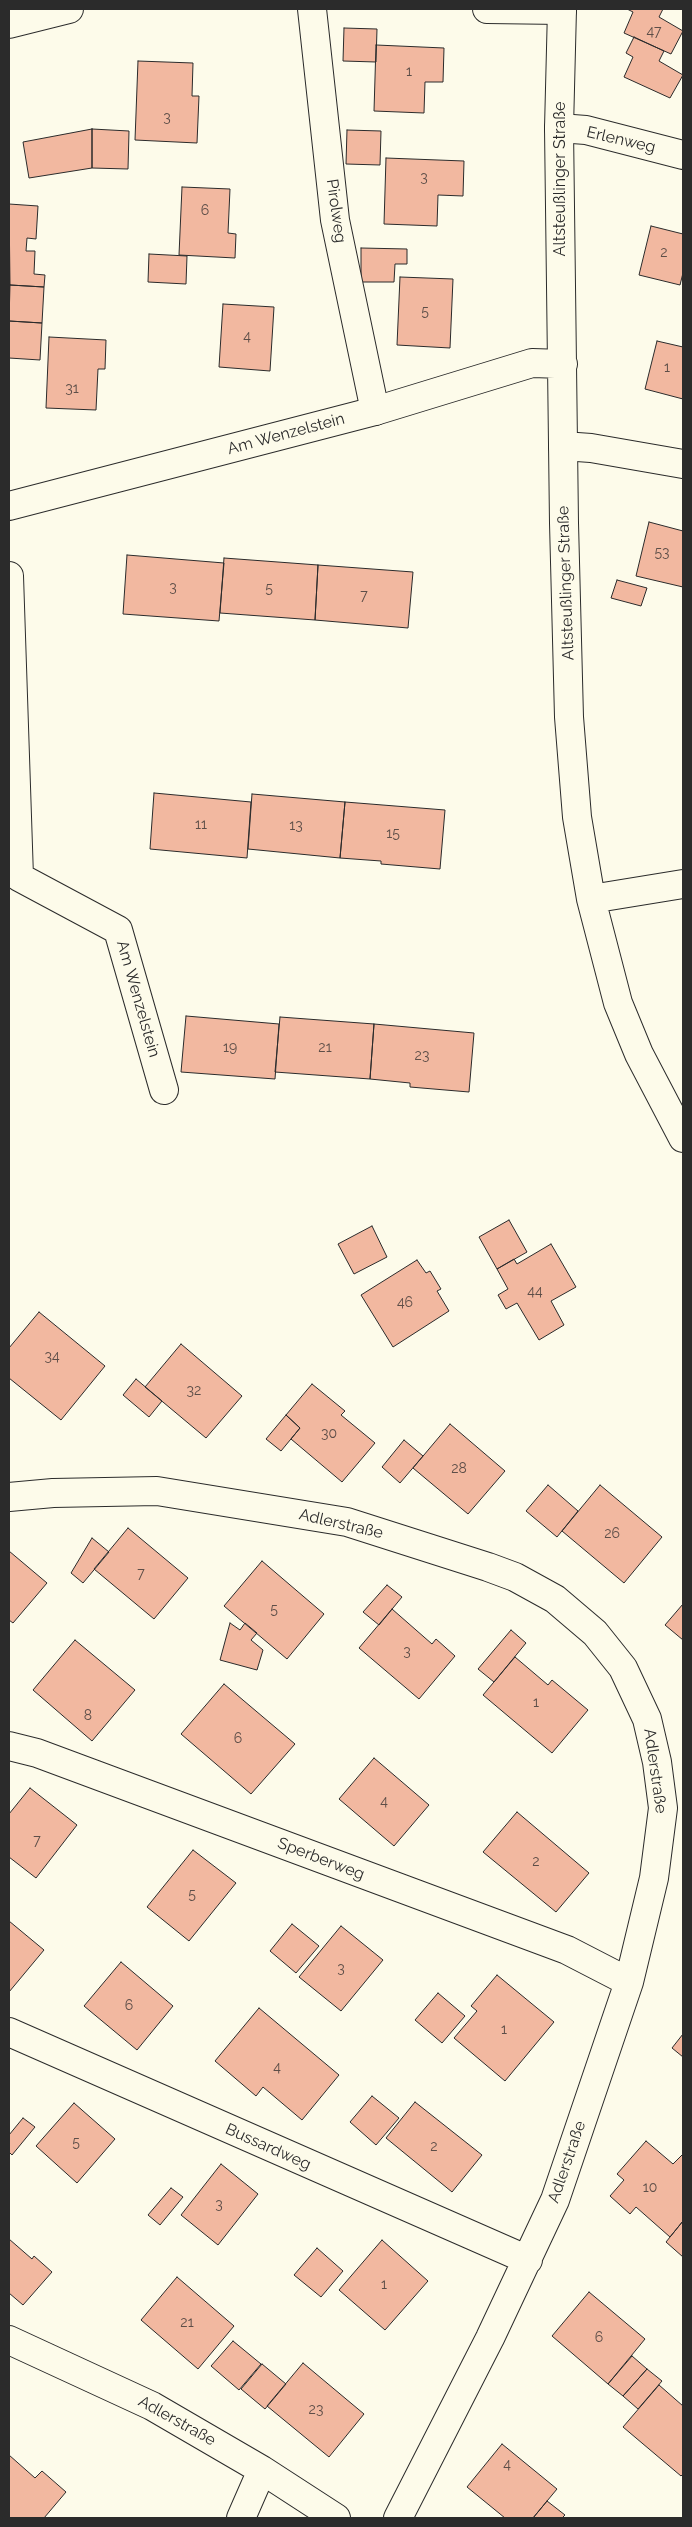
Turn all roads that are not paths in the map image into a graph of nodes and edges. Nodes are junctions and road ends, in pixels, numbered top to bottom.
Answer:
1 (69, 9) edge
2 (312, 9) edge
3 (487, 9) edge
4 (562, 9) edge
5 (9, 24) edge
6 (559, 128) junction
7 (683, 154) edge
8 (563, 364) junction
9 (375, 412) junction
10 (563, 446) junction
11 (683, 464) edge
12 (9, 506) edge
13 (9, 576) edge
14 (683, 884) edge
15 (591, 899) junction
16 (164, 1090) dead end
17 (683, 1138) edge
18 (9, 1497) edge
19 (9, 1746) edge
20 (629, 1982) junction
21 (9, 2032) edge
22 (528, 2260) junction
23 (9, 2340) edge
24 (262, 2470) junction
25 (241, 2518) edge
26 (336, 2518) edge
27 (398, 2518) edge

1 - 5 street
2 - 9 street, Pirolweg
3 - 4 street
4 - 6 street, Altsteußlinger Straße
6 - 7 street, Erlenweg
6 - 8 street, Altsteußlinger Straße
8 - 9 street, Am Wenzelstein
8 - 10 street, Altsteußlinger Straße
9 - 12 street, Am Wenzelstein
10 - 11 street
10 - 15 street, Altsteußlinger Straße
13 - 16 street, Am Wenzelstein
14 - 15 street
15 - 17 street, Altsteußlinger Straße
18 - 20 street, Adlerstraße
19 - 20 street, Sperberweg
20 - 22 street, Adlerstraße
21 - 22 street, Bussardweg
22 - 27 street, Adlerstraße
23 - 24 street, Adlerstraße
24 - 25 street
24 - 26 street, Adlerstraße

